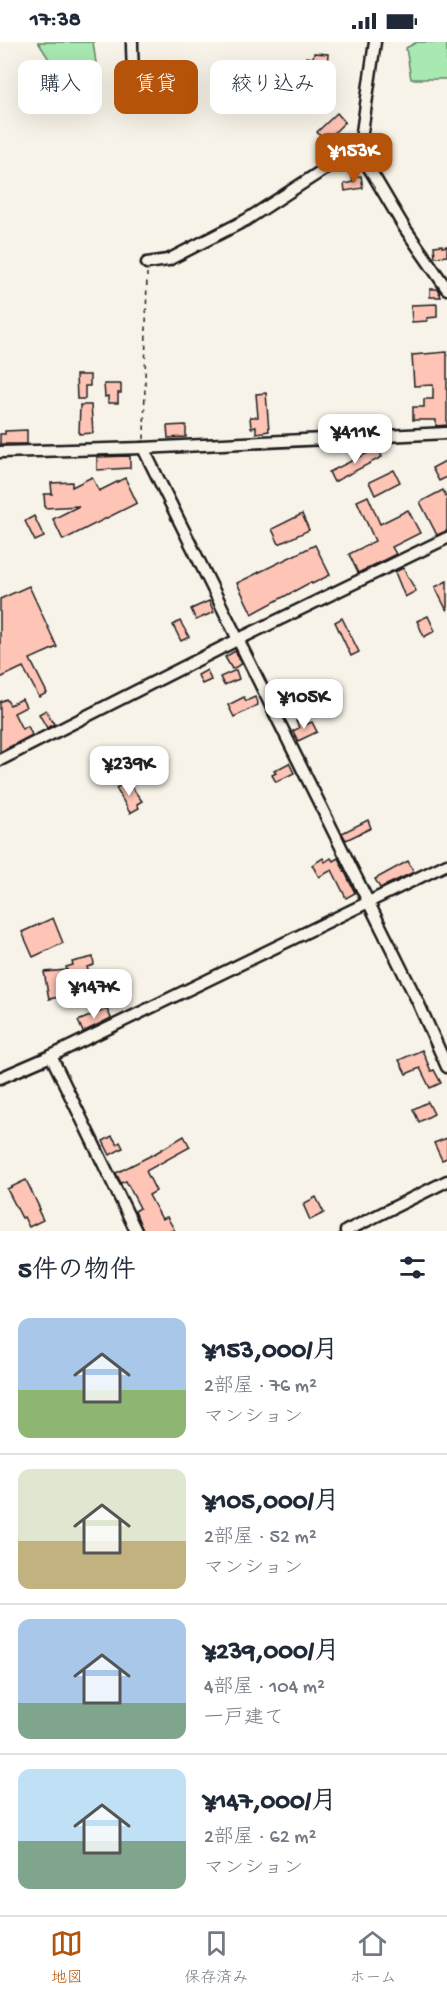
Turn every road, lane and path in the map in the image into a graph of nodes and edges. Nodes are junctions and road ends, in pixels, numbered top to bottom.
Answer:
1 (132, 42) edge
2 (375, 42) edge
3 (132, 60) edge
4 (360, 146) junction
5 (147, 263) joint
6 (447, 289) edge
7 (447, 433) edge
8 (143, 448) junction
9 (0, 452) edge
10 (447, 538) edge
11 (239, 639) junction
12 (0, 760) edge
13 (447, 864) edge
14 (369, 903) junction
15 (51, 1056) junction
16 (447, 1067) edge
17 (0, 1078) edge
18 (447, 1181) edge
19 (136, 1231) edge
20 (346, 1231) edge

1 - 3 street
2 - 4 street
4 - 5 street
4 - 6 street
5 - 8 path
7 - 8 street
8 - 9 street
8 - 11 street
10 - 11 street
11 - 12 street
11 - 14 street
13 - 14 street
14 - 15 street
14 - 16 street
15 - 17 street
15 - 19 street
18 - 20 street

